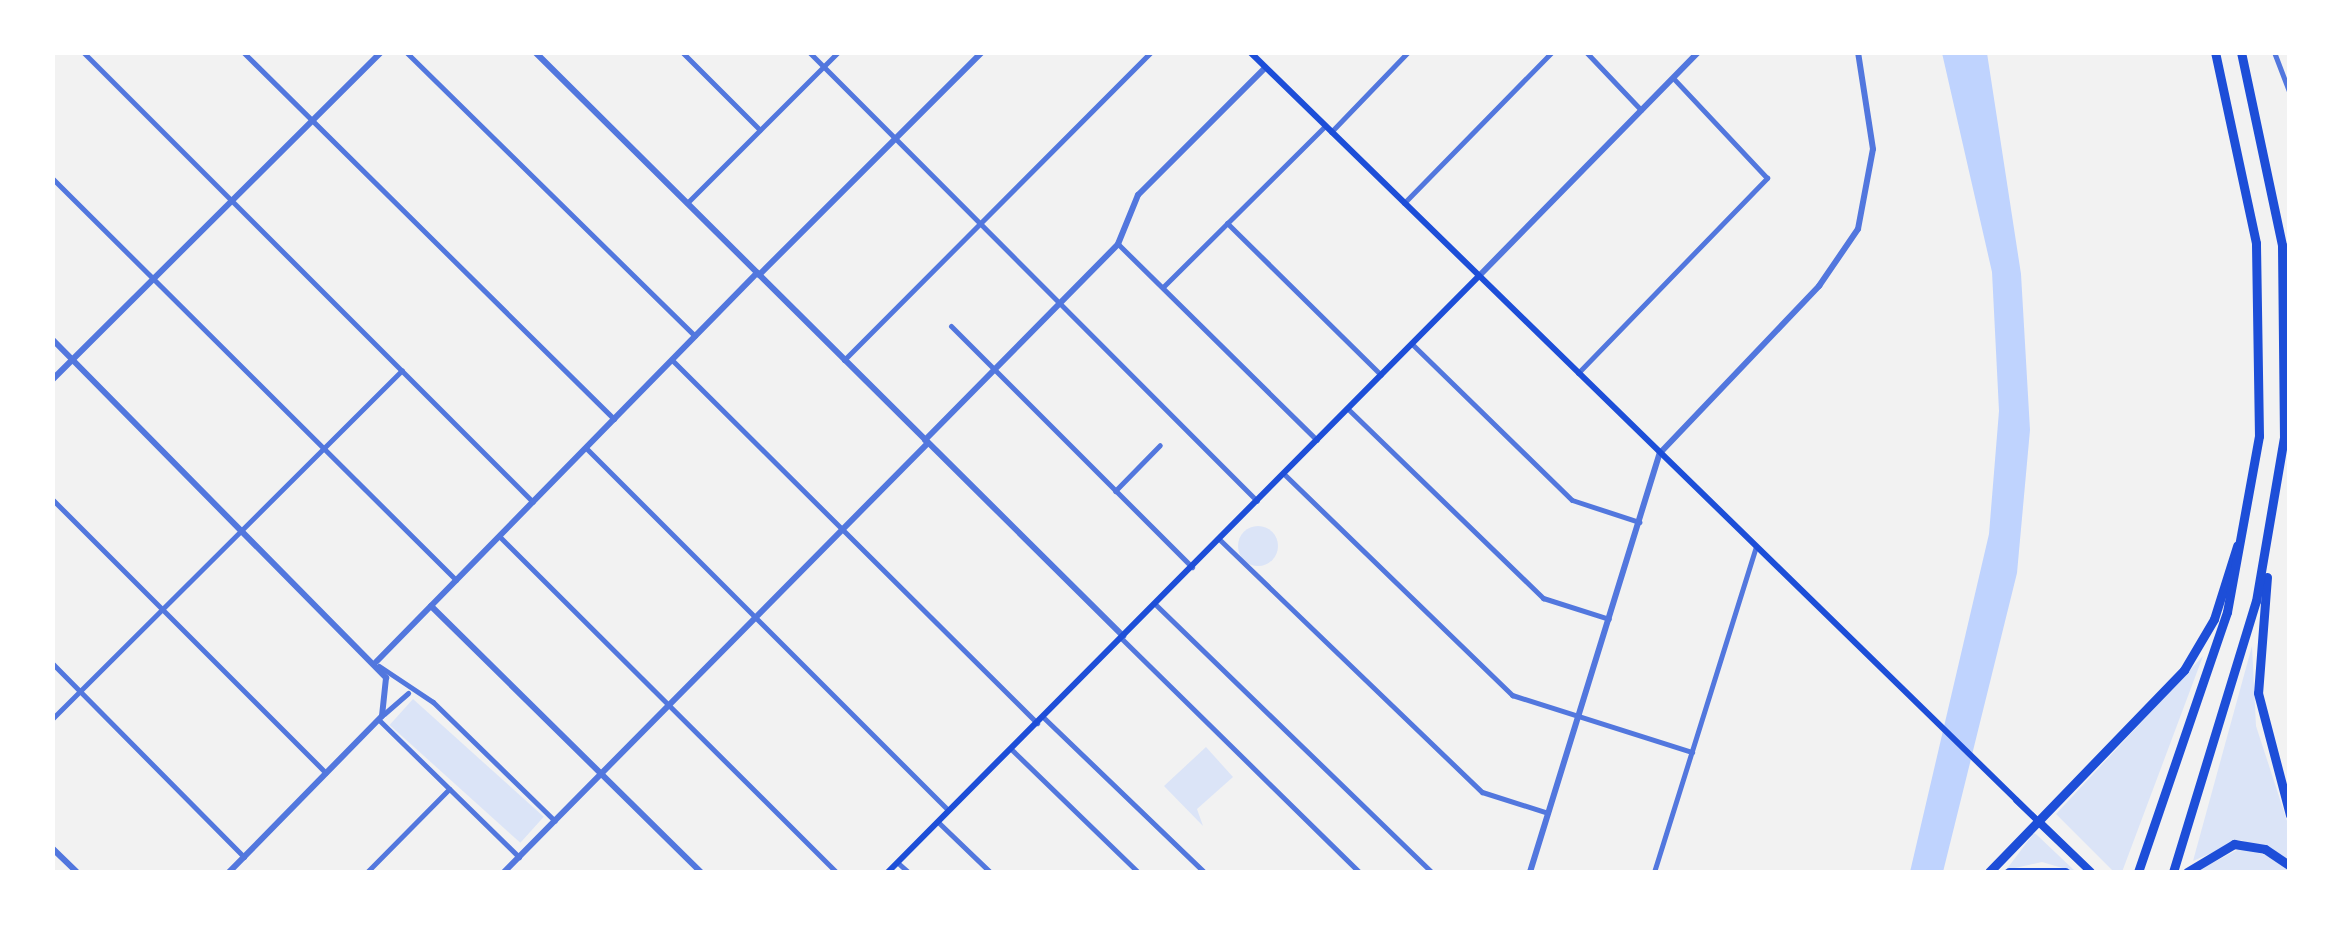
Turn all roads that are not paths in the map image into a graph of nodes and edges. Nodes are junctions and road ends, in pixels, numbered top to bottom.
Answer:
1 (83, 52) edge
2 (244, 52) edge
3 (382, 52) edge
4 (406, 52) edge
5 (535, 52) edge
6 (682, 52) edge
7 (809, 52) edge
8 (838, 52) edge
9 (982, 52) edge
10 (1151, 52) edge
11 (1408, 52) edge
12 (1552, 52) edge
13 (1586, 52) edge
14 (1698, 52) edge
15 (1858, 52) edge
16 (2215, 52) edge
17 (2241, 52) edge
18 (2274, 52) edge
19 (1256, 55) edge
20 (823, 67) junction
21 (1265, 68) junction
22 (1672, 78) junction
23 (2290, 94) edge
24 (1642, 110) junction
25 (312, 121) junction
26 (1328, 129) junction
27 (760, 130) junction
28 (896, 139) junction
29 (52, 178) edge
30 (232, 201) junction
31 (687, 203) junction
32 (1404, 203) junction
33 (1227, 223) junction
34 (980, 224) junction
35 (1118, 244) junction
36 (758, 274) junction
37 (1478, 276) junction
38 (154, 280) junction
39 (1163, 287) junction
40 (1059, 302) junction
41 (950, 326) dead end
42 (695, 336) junction
43 (52, 339) edge
44 (1412, 344) junction
45 (73, 359) junction
46 (672, 360) junction
47 (844, 360) junction
48 (992, 369) junction
49 (402, 370) junction
50 (1578, 373) junction
51 (1381, 375) junction
52 (52, 380) edge
53 (1348, 409) junction
54 (614, 419) junction
55 (1317, 440) junction
56 (926, 441) junction
57 (1160, 445) dead end
58 (324, 448) junction
59 (586, 448) junction
60 (1660, 453) junction
61 (1284, 474) junction
62 (1115, 490) junction
63 (2253, 490) junction
64 (52, 499) edge
65 (1257, 500) junction
66 (534, 502) junction
67 (2276, 506) junction
68 (1640, 522) junction
69 (243, 529) junction
70 (842, 530) junction
71 (499, 536) junction
72 (1219, 539) junction
73 (1756, 547) junction
74 (1192, 567) junction
75 (456, 580) junction
76 (1155, 604) junction
77 (431, 606) junction
78 (164, 609) junction
79 (756, 618) junction
80 (1608, 619) junction
81 (1122, 637) junction
82 (52, 663) edge
83 (378, 664) junction
84 (81, 692) junction
85 (408, 694) junction
86 (668, 706) junction
87 (1043, 716) junction
88 (380, 718) junction
89 (1579, 718) junction
90 (52, 720) edge
91 (1036, 723) junction
92 (1012, 749) junction
93 (1692, 752) junction
94 (326, 773) junction
95 (601, 774) junction
96 (450, 789) junction
97 (949, 811) junction
98 (1548, 813) junction
99 (2290, 815) edge
100 (555, 821) junction
101 (2038, 821) junction
102 (938, 822) junction
103 (52, 848) edge
104 (244, 857) junction
105 (519, 858) junction
106 (898, 863) junction
107 (69, 864) junction
108 (2290, 866) edge
109 (61, 872) edge
110 (77, 872) edge
111 (229, 872) edge
112 (367, 872) edge
113 (504, 872) edge
114 (701, 872) edge
115 (836, 872) edge
116 (888, 872) edge
117 (908, 872) edge
118 (990, 872) edge
119 (1138, 872) edge
120 (1204, 872) edge
121 (1359, 872) edge
122 (1432, 872) edge
123 (1530, 872) edge
124 (1654, 872) edge
125 (1989, 872) edge
126 (2009, 872) edge
127 (2065, 872) edge
128 (2090, 872) edge
129 (2138, 872) edge
130 (2172, 872) edge
131 (2187, 872) edge

1 - 30 street
2 - 25 street
3 - 25 street
4 - 42 street
5 - 31 street
6 - 27 street
7 - 20 street
8 - 20 street
9 - 28 street
10 - 34 street
11 - 26 street
12 - 32 street
13 - 24 street
14 - 22 street
15 - 60 street
16 - 63 highway
17 - 67 highway
18 - 23 street
19 - 21 main road
20 - 27 street
20 - 28 street
21 - 26 main road
21 - 35 street
22 - 24 street
22 - 50 street
24 - 37 street
25 - 30 street
25 - 54 street
26 - 32 main road
26 - 33 street
27 - 31 street
28 - 34 street
28 - 36 street
29 - 38 street
30 - 38 street
30 - 49 street
31 - 36 street
32 - 37 main road
33 - 39 street
33 - 51 street
34 - 40 street
34 - 47 street
35 - 39 street
35 - 40 street
36 - 42 street
36 - 47 street
37 - 44 main road
37 - 50 main road
38 - 45 street
38 - 58 street
39 - 55 street
40 - 48 street
40 - 65 street
41 - 48 street
42 - 46 street
43 - 45 street
44 - 51 main road
44 - 68 street
45 - 52 street
45 - 69 street
46 - 54 street
46 - 70 street
47 - 56 street
48 - 56 street
48 - 62 street
49 - 58 street
49 - 66 street
50 - 60 main road
51 - 53 main road
53 - 55 main road
53 - 80 street
54 - 59 street
55 - 61 main road
56 - 70 street
56 - 81 street
57 - 62 street
58 - 69 street
58 - 75 street
59 - 66 street
59 - 79 street
60 - 68 street
60 - 73 main road
61 - 65 main road
61 - 89 street
62 - 74 street
63 - 101 highway
63 - 129 highway
64 - 78 street
65 - 72 main road
66 - 71 street
67 - 99 highway
67 - 130 highway
68 - 80 street
69 - 78 street
69 - 83 street
70 - 79 street
70 - 91 street
71 - 75 street
71 - 86 street
72 - 74 main road
72 - 98 street
73 - 93 street
73 - 101 main road
74 - 76 main road
75 - 77 street
76 - 81 main road
76 - 122 street
77 - 83 street
77 - 95 street
78 - 84 street
78 - 94 street
79 - 86 street
79 - 97 street
80 - 89 street
81 - 87 main road
81 - 121 street
82 - 84 street
83 - 85 street
83 - 88 street
84 - 90 street
84 - 104 street
85 - 88 street
85 - 100 street
86 - 95 street
86 - 115 street
87 - 91 main road
87 - 120 street
88 - 94 street
88 - 96 street
89 - 93 street
89 - 98 street
91 - 92 main road
92 - 97 main road
92 - 119 street
93 - 124 street
94 - 104 street
95 - 100 street
95 - 114 street
96 - 105 street
96 - 112 street
97 - 102 main road
98 - 123 street
100 - 105 street
101 - 125 highway
101 - 128 main road
102 - 106 main road
102 - 118 street
103 - 107 street
104 - 111 street
105 - 113 street
106 - 116 main road
106 - 117 street
107 - 109 street
107 - 110 street
108 - 131 highway
126 - 127 highway

